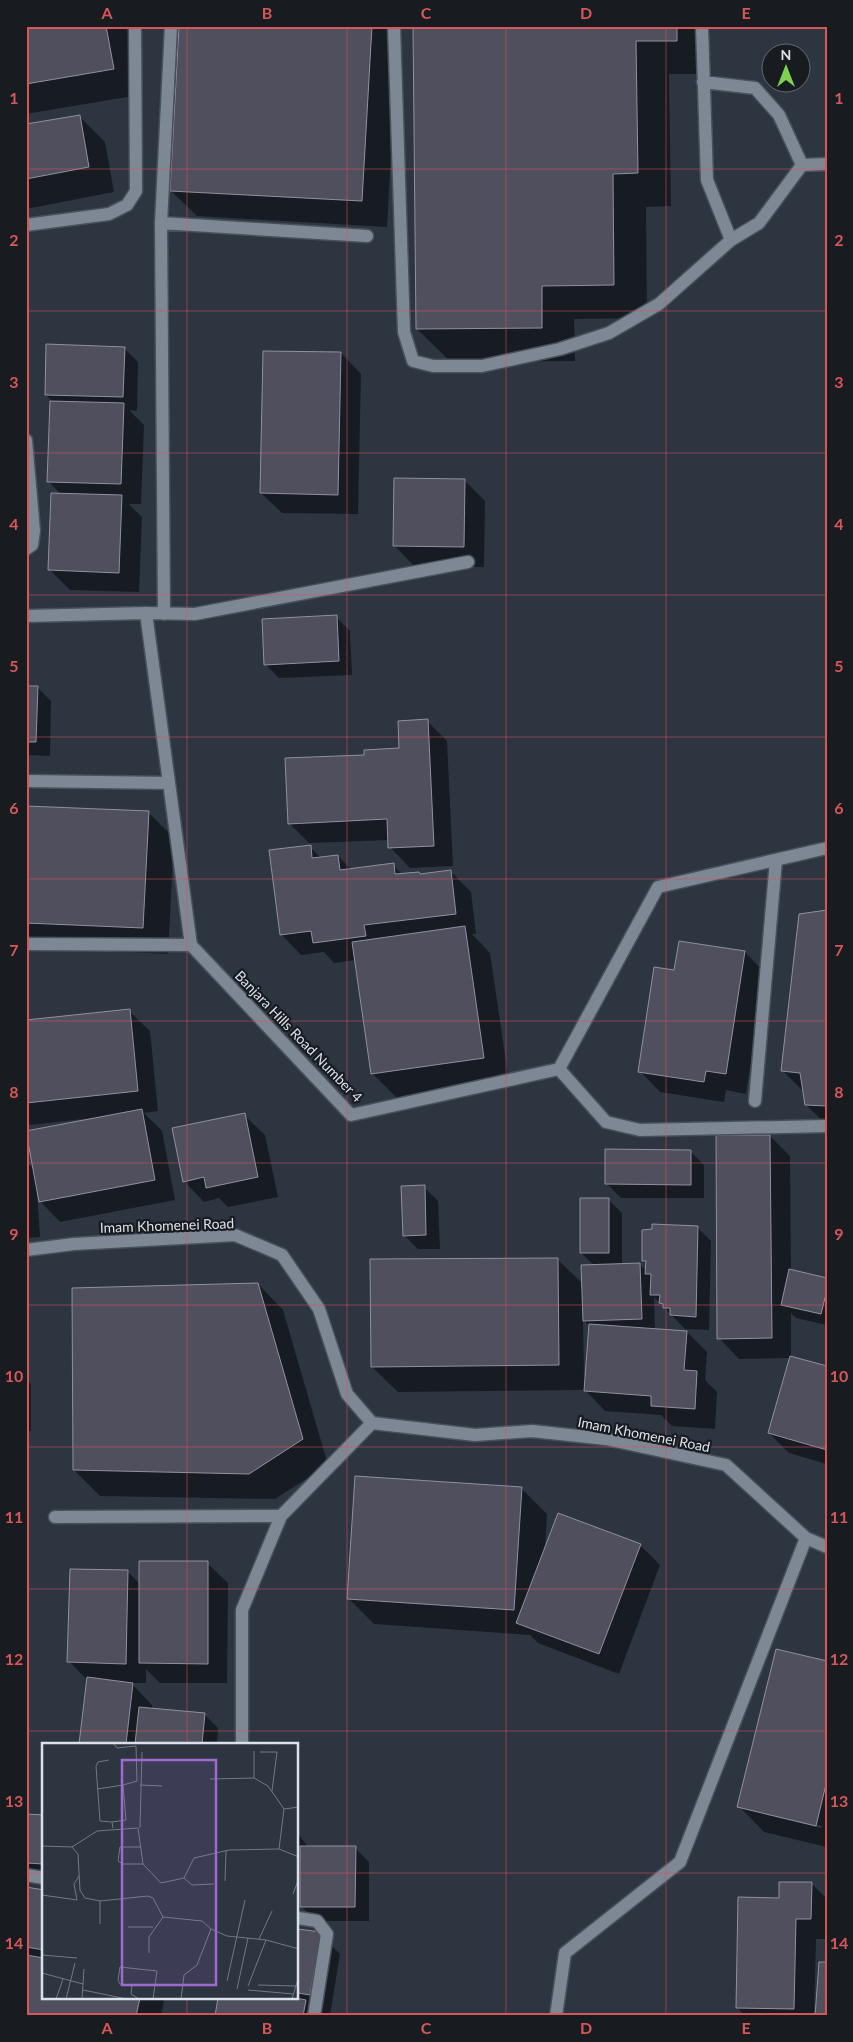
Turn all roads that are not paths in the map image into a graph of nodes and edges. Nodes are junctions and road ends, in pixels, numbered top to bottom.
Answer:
1 (135, 26) edge
2 (171, 26) edge
3 (394, 26) edge
4 (702, 26) edge
5 (703, 82) junction
6 (827, 164) edge
7 (802, 165) junction
8 (161, 223) junction
9 (26, 224) edge
10 (367, 236) dead end
11 (731, 240) junction
12 (26, 440) edge
13 (26, 549) edge
14 (468, 562) dead end
15 (146, 613) junction
16 (164, 614) junction
17 (26, 616) edge
18 (26, 781) edge
19 (169, 783) junction
20 (827, 848) edge
21 (776, 860) junction
22 (26, 944) edge
23 (191, 945) junction
24 (559, 1069) junction
25 (755, 1101) dead end
26 (827, 1126) edge
27 (26, 1250) edge
28 (372, 1424) junction
29 (281, 1516) junction
30 (55, 1517) dead end
31 (806, 1538) junction
32 (827, 1547) edge
33 (242, 1743) edge
34 (26, 1875) edge
35 (42, 1878) edge
36 (299, 1918) edge
37 (314, 2016) edge
38 (556, 2016) edge

1 - 9 street
2 - 8 street
3 - 11 street
4 - 5 street
5 - 7 street
5 - 11 street
6 - 7 street
7 - 11 street
8 - 10 street
8 - 16 street
12 - 13 street
14 - 16 street
15 - 16 street
15 - 17 street
15 - 19 street
18 - 19 street
19 - 23 street
20 - 21 street
21 - 24 street
21 - 25 street
22 - 23 street
23 - 24 street, Banjara Hills Road Number 4
24 - 26 street
27 - 28 street, Imam Khomenei Road
28 - 29 street
28 - 31 street, Imam Khomenei Road
29 - 30 street
29 - 33 street
31 - 32 street, Imam Khomenei Road
31 - 38 street
34 - 35 street
36 - 37 street

